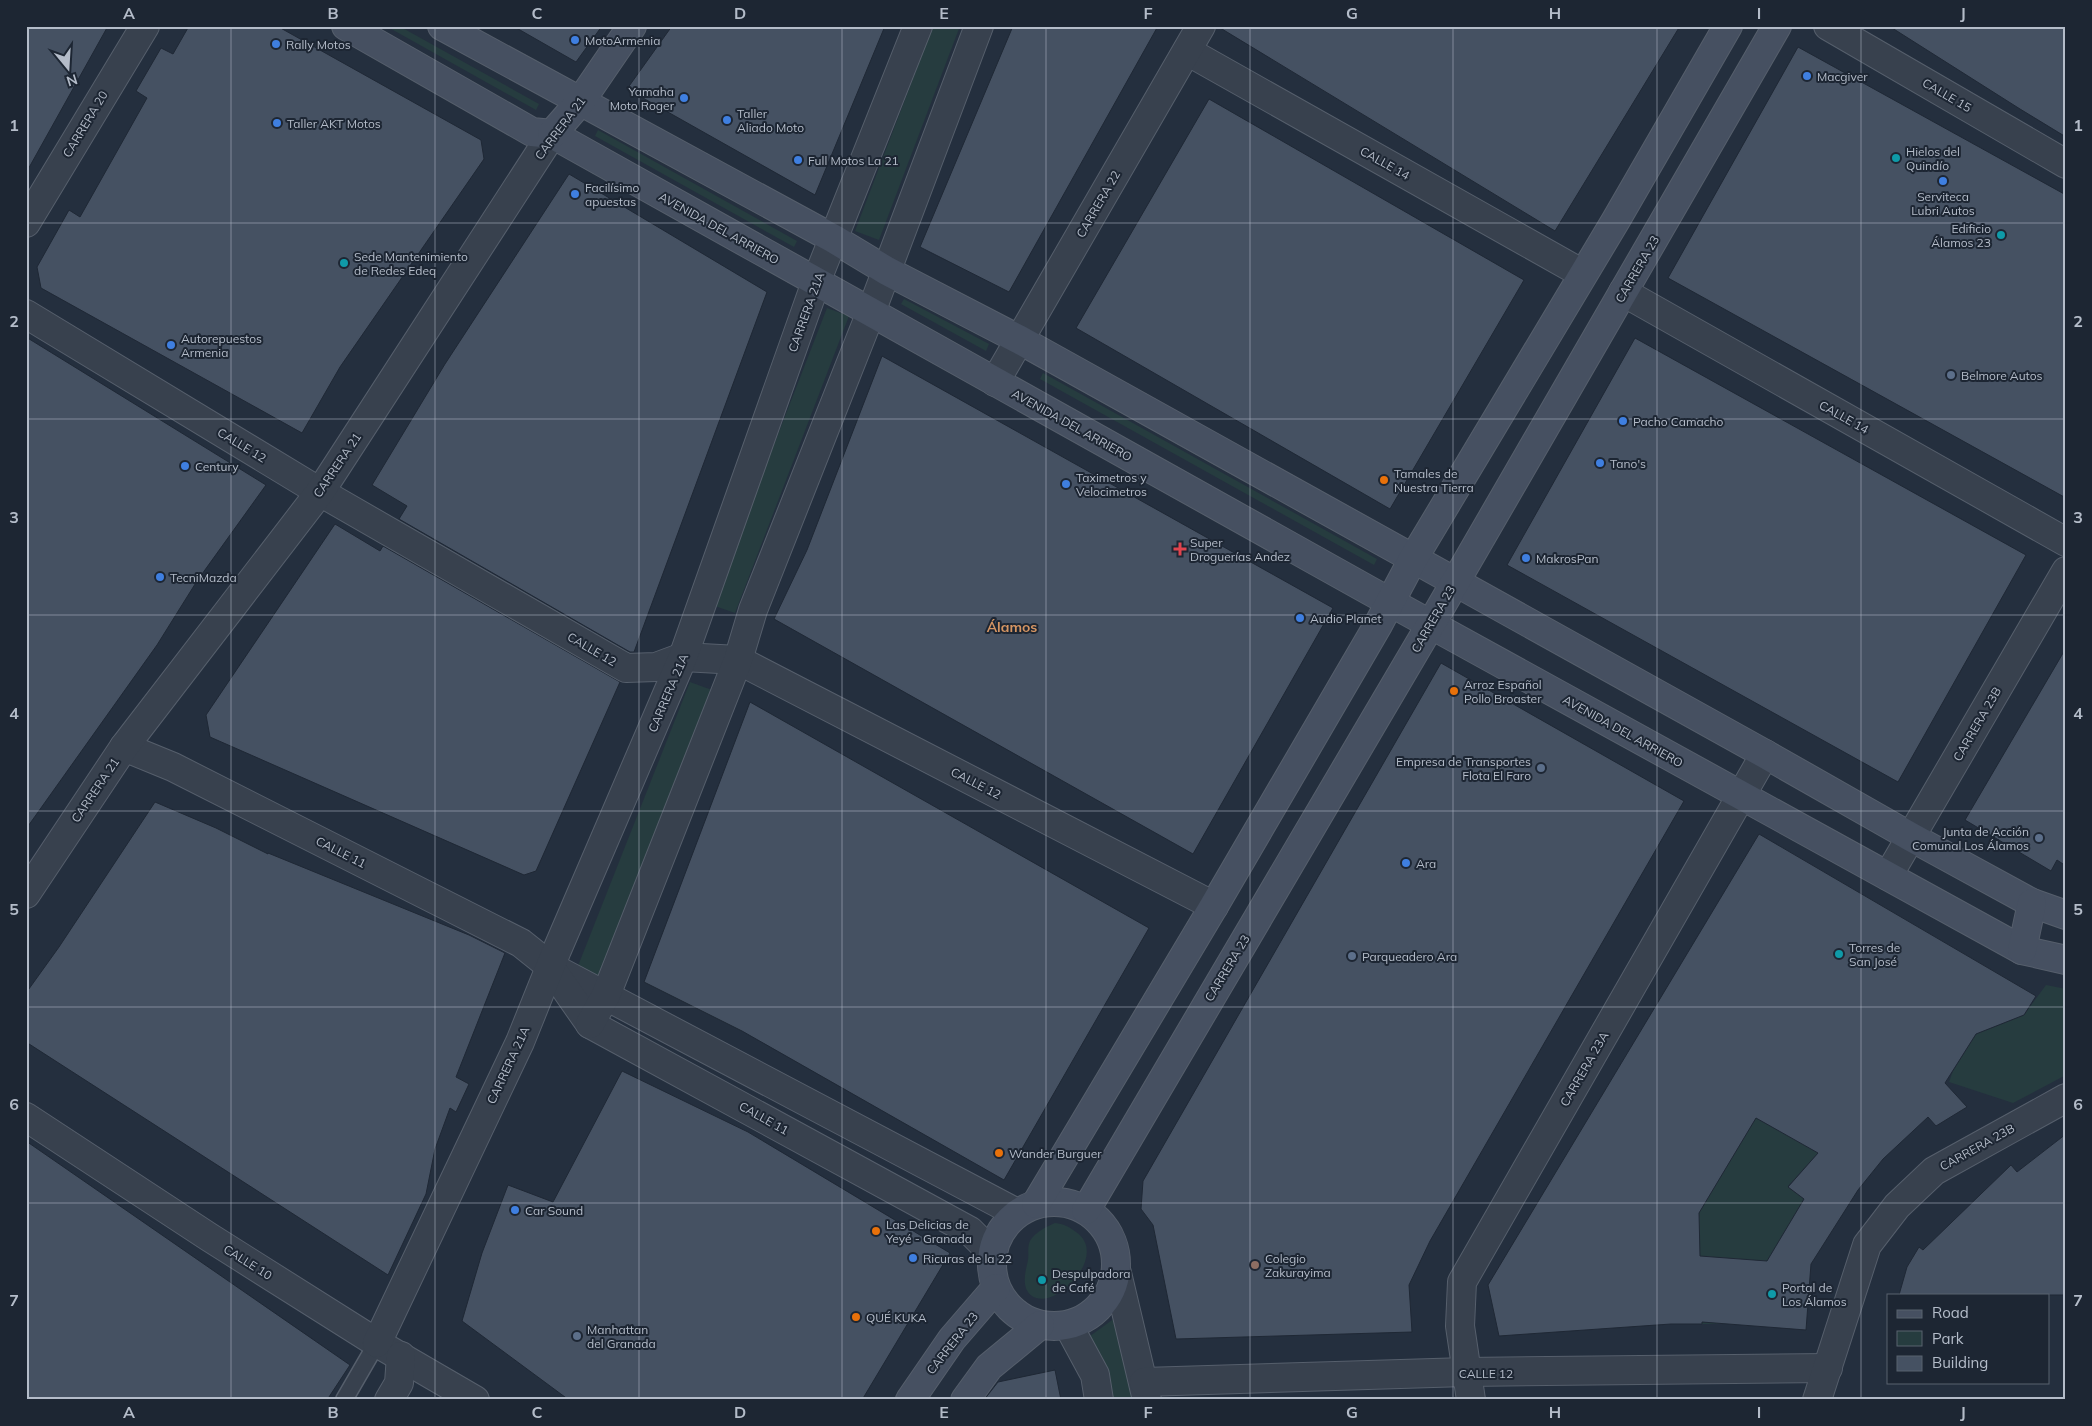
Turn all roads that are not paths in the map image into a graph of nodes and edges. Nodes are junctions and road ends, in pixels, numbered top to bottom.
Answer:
1 (145, 26) edge
2 (346, 26) edge
3 (442, 26) edge
4 (632, 26) edge
5 (918, 26) edge
6 (979, 26) edge
7 (1201, 26) edge
8 (1728, 26) edge
9 (1777, 26) edge
10 (1828, 26) edge
11 (1187, 51) junction
12 (580, 102) junction
13 (552, 134) junction
14 (2066, 164) edge
15 (26, 222) edge
16 (834, 239) junction
17 (887, 271) junction
18 (1584, 274) junction
19 (816, 282) junction
20 (1623, 292) junction
21 (871, 312) junction
22 (26, 314) edge
23 (1020, 340) junction
24 (995, 382) junction
25 (320, 492) junction
26 (2066, 542) edge
27 (1413, 559) junction
28 (2066, 571) edge
29 (1454, 581) junction
30 (1389, 602) junction
31 (1431, 624) junction
32 (683, 657) junction
33 (738, 660) junction
34 (124, 747) junction
35 (1765, 754) junction
36 (1740, 797) junction
37 (1911, 837) junction
38 (1888, 876) junction
39 (26, 894) edge
40 (2032, 903) junction
41 (1214, 906) junction
42 (2066, 915) edge
43 (2022, 950) junction
44 (2066, 960) edge
45 (551, 967) junction
46 (606, 995) junction
47 (590, 1024) junction
48 (2066, 1098) edge
49 (26, 1117) edge
50 (1026, 1208) junction
51 (1086, 1210) junction
52 (993, 1254) junction
53 (1117, 1273) junction
54 (996, 1288) junction
55 (1040, 1325) junction
56 (1068, 1325) junction
57 (377, 1343) junction
58 (401, 1356) junction
59 (1828, 1368) junction
60 (1466, 1372) junction
61 (1146, 1391) edge
62 (344, 1400) edge
63 (389, 1400) edge
64 (475, 1400) edge
65 (910, 1400) edge
66 (965, 1400) edge
67 (1099, 1400) edge
68 (1471, 1400) edge
69 (1817, 1400) edge

1 - 15 street, CARRERA 20
2 - 13 street, AVENIDA DEL ARRIERO
3 - 12 street
4 - 12 street, CARRERA 21
5 - 16 street, CARRERA 21A
6 - 17 street
7 - 11 street, CARRERA 22
8 - 18 street
9 - 20 street, CARRERA 23
10 - 14 street, CALLE 15
11 - 18 street, CALLE 14
11 - 23 street, CARRERA 22
12 - 13 street, CARRERA 21
12 - 16 street
13 - 19 street, AVENIDA DEL ARRIERO
13 - 25 street, CARRERA 21
16 - 17 street
16 - 19 street, CARRERA 21A
17 - 21 street
17 - 23 street
18 - 27 street
19 - 21 street, AVENIDA DEL ARRIERO
19 - 32 street, CARRERA 21A
20 - 26 street, CALLE 14
20 - 29 street, CARRERA 23
21 - 24 street, AVENIDA DEL ARRIERO
21 - 33 street
22 - 25 street, CALLE 12
23 - 24 street, CARRERA 22
23 - 27 street
24 - 30 street, AVENIDA DEL ARRIERO
25 - 32 street, CALLE 12
25 - 34 street, CARRERA 21
27 - 29 street
27 - 30 street
28 - 37 street, CARRERA 23B
29 - 31 street, CARRERA 23
29 - 35 street
30 - 31 street, AVENIDA DEL ARRIERO
30 - 41 street
31 - 36 street, AVENIDA DEL ARRIERO
31 - 51 street, CARRERA 23
32 - 33 street, CALLE 12
32 - 45 street, CARRERA 21A
33 - 41 street, CALLE 12
33 - 46 street
34 - 39 street, CARRERA 21
34 - 45 street, CALLE 11
35 - 36 street, CARRERA 23A
35 - 37 street
36 - 38 street, AVENIDA DEL ARRIERO
36 - 60 street, CARRERA 23A
37 - 38 street, CARRERA 23B
37 - 40 street
38 - 43 street, AVENIDA DEL ARRIERO
40 - 42 street
40 - 43 street
41 - 50 street
43 - 44 street, AVENIDA DEL ARRIERO
45 - 46 street, CALLE 11
45 - 47 street, CALLE 11
45 - 57 street, CARRERA 21A
46 - 47 street
46 - 50 street, CALLE 11
47 - 52 street, CALLE 11
48 - 59 street, CARRERA 23B
49 - 57 street, CALLE 10
50 - 51 street
50 - 52 street
51 - 53 street
52 - 54 street
53 - 56 street
53 - 61 street
54 - 55 street
54 - 65 street, CARRERA 23
55 - 56 street
55 - 66 street
56 - 67 street
57 - 58 street, CALLE 10
57 - 62 lane
58 - 63 street
58 - 64 street, CALLE 10
59 - 60 street, CALLE 12
59 - 69 street, CARRERA 23B
60 - 61 street, CALLE 12
60 - 68 street, CARRERA 23A

